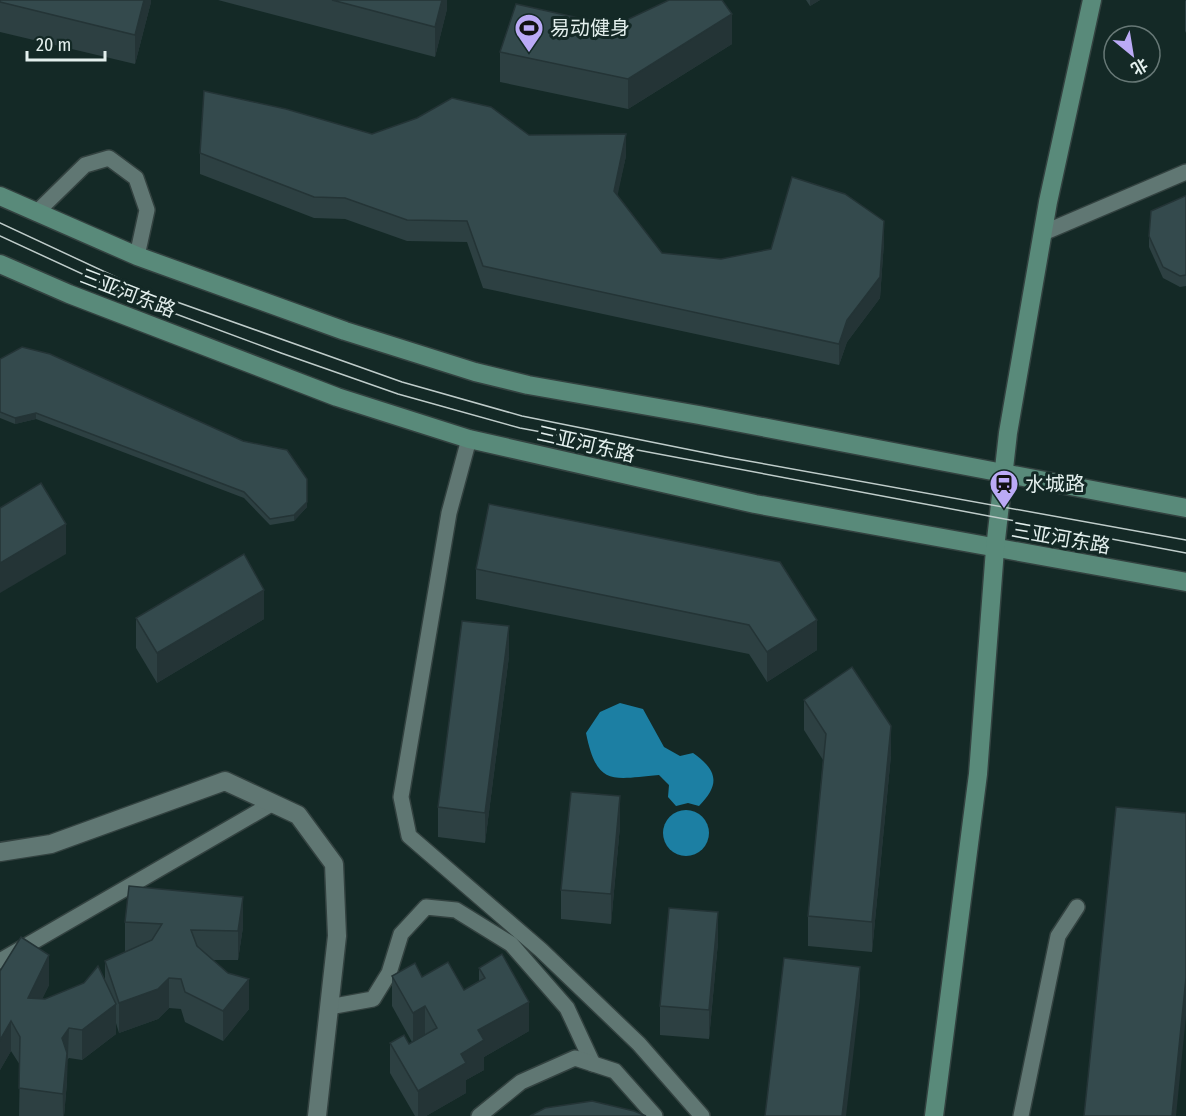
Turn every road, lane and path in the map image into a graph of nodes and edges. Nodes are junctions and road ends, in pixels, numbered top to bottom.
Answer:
1 (1092, 0) edge
2 (1186, 172) edge
3 (0, 196) edge
4 (36, 213) junction
5 (1043, 233) junction
6 (137, 256) junction
7 (0, 264) edge
8 (469, 439) junction
9 (1003, 474) junction
10 (1186, 508) edge
11 (995, 549) junction
12 (1186, 582) edge
13 (273, 803) junction
14 (0, 852) edge
15 (1077, 907) dead end
16 (0, 961) edge
17 (329, 1007) junction
18 (593, 1064) junction
19 (317, 1116) edge
20 (479, 1116) edge
21 (655, 1116) edge
22 (702, 1116) edge
23 (934, 1116) edge
24 (1021, 1116) edge

1 - 5 main road
2 - 5 lane
3 - 4 main road, 三亚河东路
4 - 6 main road, 三亚河东路
4 - 6 lane
5 - 9 main road
6 - 9 main road, 三亚河东路
7 - 8 main road, 三亚河东路
8 - 11 main road, 三亚河东路
8 - 22 lane
9 - 10 main road, 三亚河东路
9 - 11 main road
11 - 12 main road, 三亚河东路
11 - 23 main road
13 - 14 street
13 - 16 lane
13 - 17 street
15 - 24 lane
17 - 18 lane
17 - 19 street
18 - 20 lane
18 - 21 lane

